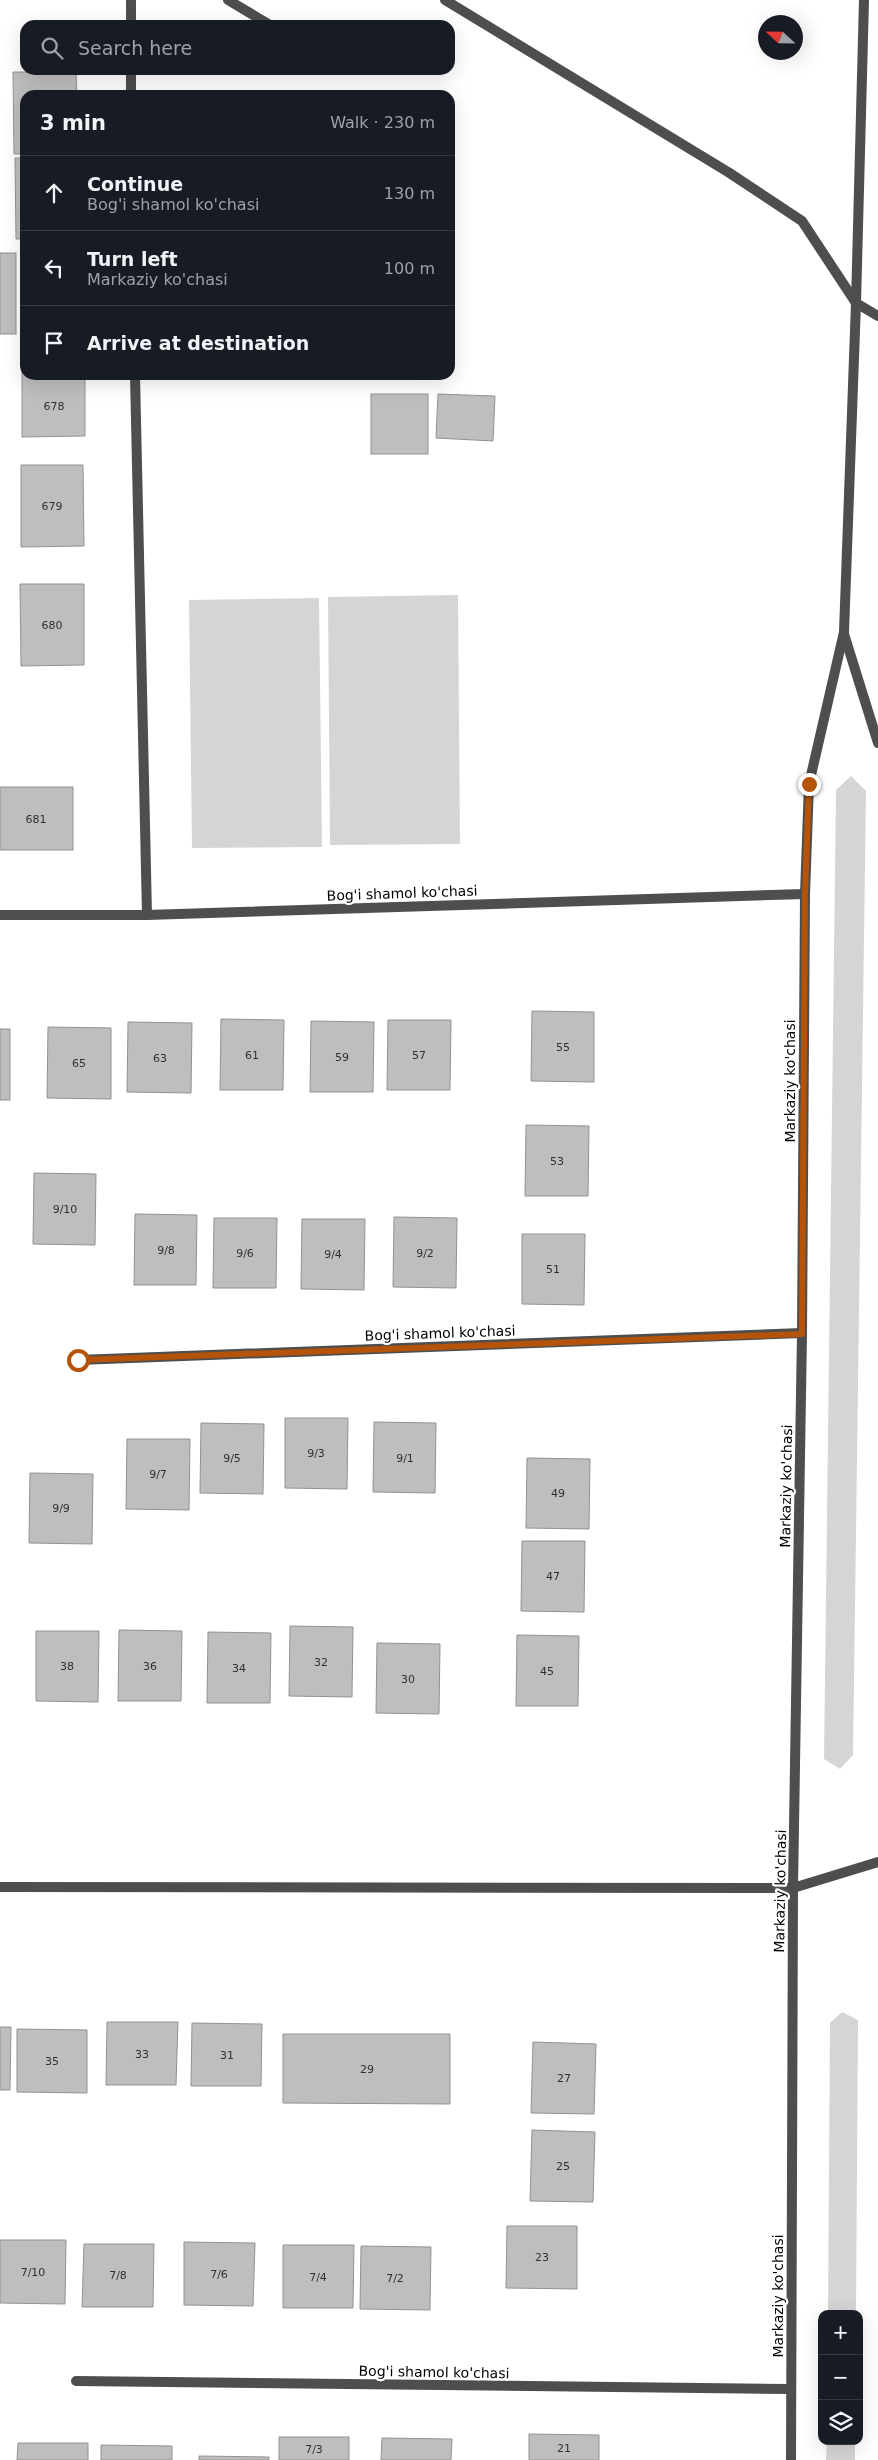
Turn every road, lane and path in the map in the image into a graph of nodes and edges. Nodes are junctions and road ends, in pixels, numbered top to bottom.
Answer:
1 (130, 0) edge
2 (228, 0) edge
3 (445, 0) edge
4 (864, 0) edge
5 (131, 20) edge
6 (262, 20) edge
7 (131, 75) edge
8 (131, 90) edge
9 (856, 303) junction
10 (878, 316) edge
11 (135, 380) edge
12 (844, 632) junction
13 (878, 743) edge
14 (805, 894) junction
15 (147, 915) junction
16 (0, 916) edge
17 (802, 1334) junction
18 (78, 1360) dead end
19 (878, 1862) edge
20 (0, 1887) edge
21 (793, 1888) junction
22 (76, 2382) dead end
23 (791, 2389) junction
24 (791, 2460) edge

1 - 5 street
2 - 6 street
3 - 9 street
4 - 9 street
7 - 8 street
9 - 10 street
9 - 12 street
11 - 15 street
12 - 13 street
12 - 14 street, Markaziy ko'chasi
14 - 15 street, Bog'i shamol ko'chasi
14 - 17 street, Markaziy ko'chasi
15 - 16 street, Bog'i shamol ko'chasi
17 - 18 street, Bog'i shamol ko'chasi
17 - 21 street, Markaziy ko'chasi
19 - 21 street
20 - 21 street
21 - 23 street, Markaziy ko'chasi
22 - 23 street, Bog'i shamol ko'chasi
23 - 24 street, Markaziy ko'chasi

